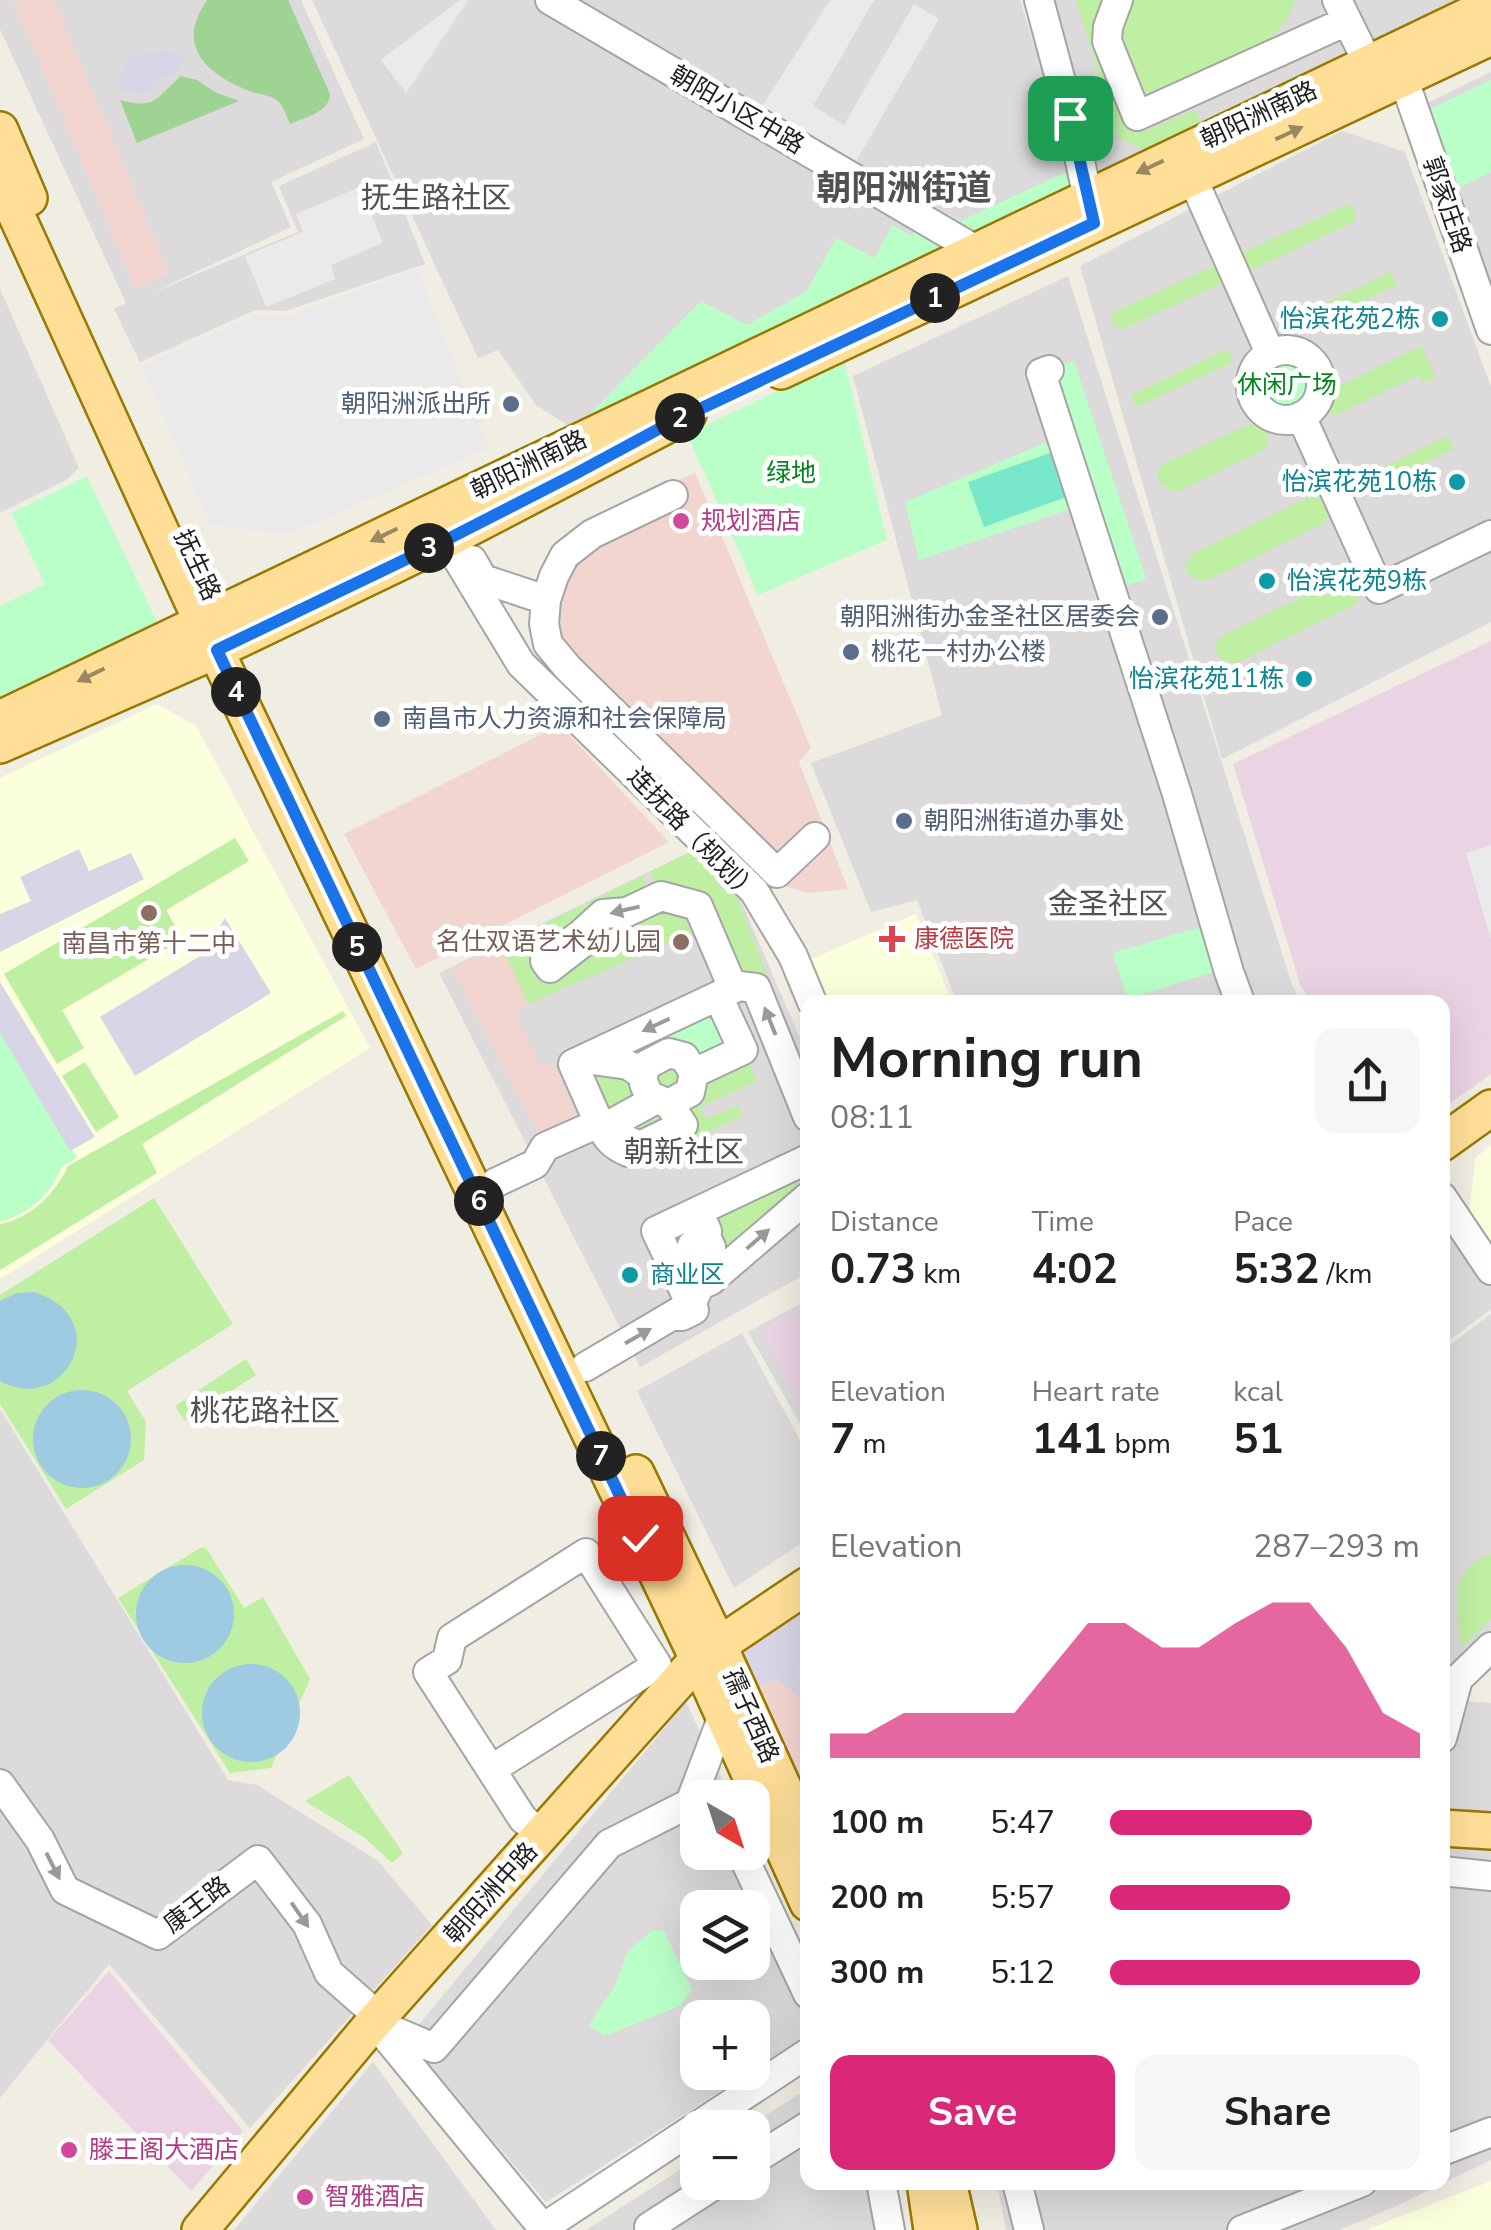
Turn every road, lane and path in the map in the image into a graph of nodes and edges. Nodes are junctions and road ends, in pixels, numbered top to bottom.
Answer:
1 (550, 0) edge
2 (1038, 0) edge
3 (1118, 0) edge
4 (1491, 5) edge
5 (1342, 10) edge
6 (1491, 38) edge
7 (1368, 64) junction
8 (1404, 80) junction
9 (0, 130) edge
10 (1192, 177) junction
11 (0, 179) edge
12 (1091, 210) junction
13 (976, 250) junction
14 (1491, 330) edge
15 (1270, 352) junction
16 (1301, 416) junction
17 (672, 495) dead end
18 (1491, 535) edge
19 (451, 537) junction
20 (546, 600) junction
21 (218, 632) junction
22 (0, 719) edge
23 (0, 745) edge
24 (815, 837) dead end
25 (580, 935) dead end
26 (1229, 972) junction
27 (726, 992) junction
28 (809, 995) edge
29 (1237, 995) edge
30 (579, 1062) junction
31 (694, 1073) junction
32 (654, 1092) junction
33 (800, 1097) edge
34 (1491, 1108) edge
35 (601, 1126) junction
36 (1450, 1136) edge
37 (800, 1162) edge
38 (495, 1183) junction
39 (800, 1202) edge
40 (1450, 1208) edge
41 (1491, 1270) edge
42 (697, 1274) junction
43 (585, 1368) junction
44 (800, 1590) edge
45 (1491, 1647) edge
46 (708, 1651) junction
47 (1450, 1708) edge
48 (723, 1716) junction
49 (492, 1770) junction
50 (706, 1780) edge
51 (0, 1784) edge
52 (680, 1809) edge
53 (800, 1826) edge
54 (1450, 1828) edge
55 (1491, 1831) edge
56 (543, 1836) junction
57 (750, 1870) edge
58 (1450, 1872) edge
59 (1491, 1876) edge
60 (800, 1885) edge
61 (800, 1977) edge
62 (376, 2019) junction
63 (800, 2058) edge
64 (800, 2131) edge
65 (1491, 2132) edge
66 (1450, 2148) edge
67 (770, 2150) edge
68 (882, 2190) edge
69 (925, 2190) edge
70 (950, 2190) edge
71 (1019, 2190) edge
72 (1342, 2190) edge
73 (691, 2200) edge
74 (649, 2227) dead end
75 (543, 2228) edge
76 (200, 2230) edge
77 (890, 2230) edge
78 (932, 2230) edge
79 (959, 2230) edge
80 (1029, 2230) edge
81 (1242, 2230) edge

1 - 13 street, 朝阳小区中路
2 - 12 street
3 - 5 street
4 - 7 main road, 朝阳洲南路
5 - 7 street
6 - 8 main road, 朝阳洲南路
7 -> 12 main road, 朝阳洲南路
10 -> 8 main road, 朝阳洲南路
8 - 14 street, 郭家庄路
9 - 21 main road, 抚生路
10 - 12 main road, 朝阳洲南路
10 - 15 street
11 - 21 main road, 抚生路
12 - 13 main road, 朝阳洲南路
12 - 19 main road, 朝阳洲南路
13 -> 21 main road, 朝阳洲南路
15 - 16 street
15 - 16 street
16 - 18 street
17 - 20 street
19 - 20 street
19 - 21 main road, 朝阳洲南路
19 - 28 street, 连抚路（规划）
20 - 24 street
21 -> 22 main road, 朝阳洲南路
21 - 23 main road, 朝阳洲南路
21 - 38 main road, 抚生路
21 - 46 main road, 抚生路
27 -> 25 street
26 - 26 street
26 - 29 street
27 -> 30 street
27 - 31 street
33 -> 27 street
30 - 32 street
30 - 35 street
31 - 32 street
31 - 32 street
32 - 35 street
32 - 35 street
34 - 36 main road
35 - 38 street
37 - 42 street
38 - 43 main road, 抚生路
42 -> 39 street
40 - 41 street
43 -> 42 street
43 - 46 main road, 抚生路
44 - 46 main road, 朝阳洲中路
45 - 47 street
46 - 48 main road, 孺子西路
46 - 53 main road, 孺子西路
46 - 56 main road, 朝阳洲中路
48 - 50 street
48 - 60 main road, 孺子西路
49 - 49 street
49 - 56 street
51 -> 62 street, 康王路
52 - 62 street
54 - 55 main road
56 - 62 main road, 朝阳洲中路
57 - 61 street
58 - 59 street
62 - 75 street, 康王路
62 - 76 main road, 朝阳洲中路
63 - 75 street
64 - 67 street
65 - 66 street
68 - 77 street
69 - 78 main road
70 - 79 main road
71 - 80 street
72 - 81 street
73 - 74 street

